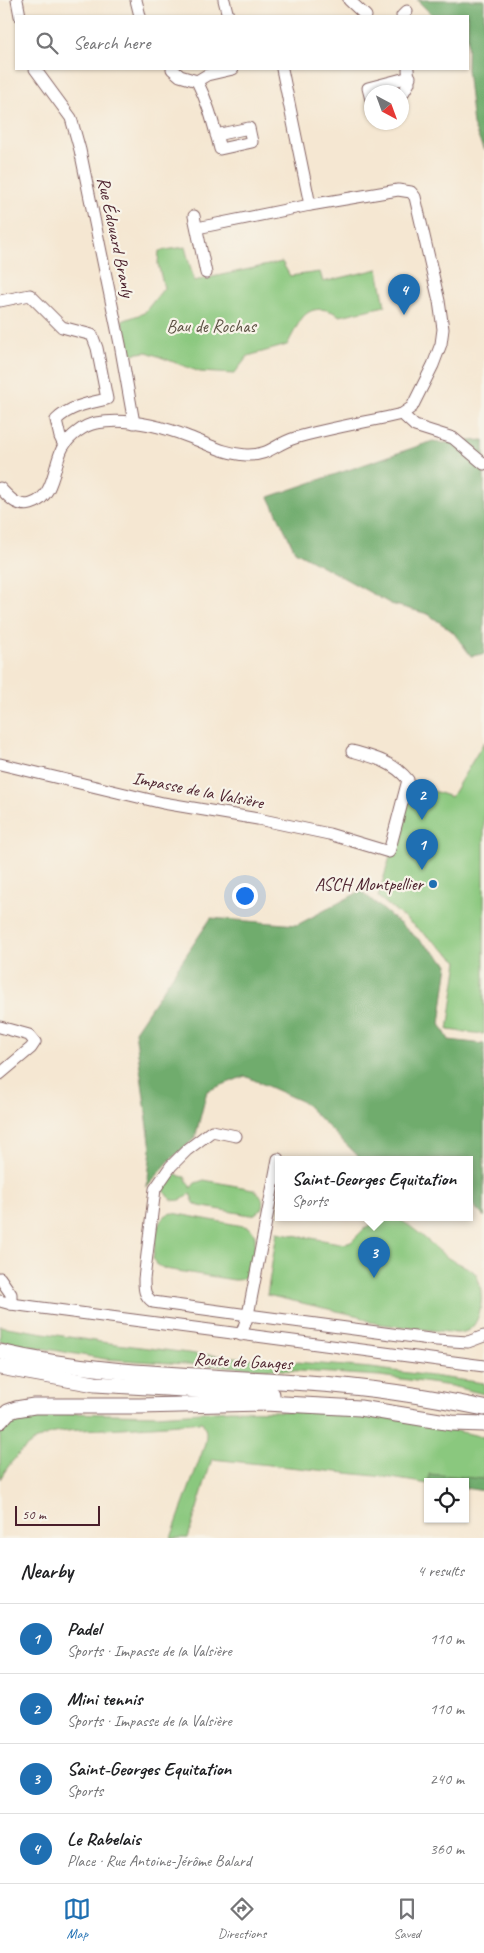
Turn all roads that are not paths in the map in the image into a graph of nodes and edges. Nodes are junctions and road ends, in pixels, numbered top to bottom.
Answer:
1 (17, 0) edge
2 (136, 0) edge
3 (224, 0) edge
4 (350, 0) edge
5 (20, 15) edge
6 (140, 15) edge
7 (228, 15) edge
8 (365, 15) edge
9 (36, 70) edge
10 (173, 70) edge
11 (229, 70) edge
12 (282, 70) edge
13 (409, 73) edge
14 (197, 80) junction
15 (376, 85) edge
16 (216, 134) dead end
17 (310, 205) junction
18 (194, 216) dead end
19 (197, 228) junction
20 (206, 273) dead end
21 (0, 301) edge
22 (402, 414) junction
23 (134, 423) junction
24 (64, 445) junction
25 (484, 464) edge
26 (0, 488) edge
27 (352, 751) dead end
28 (0, 764) edge
29 (0, 1027) edge
30 (0, 1074) edge
31 (236, 1136) dead end
32 (275, 1175) edge
33 (0, 1278) edge
34 (4, 1303) edge
35 (248, 1315) junction
36 (241, 1335) junction
37 (484, 1336) edge
38 (0, 1352) edge
39 (484, 1366) edge
40 (0, 1367) edge
41 (0, 1405) edge
42 (34, 1406) junction
43 (484, 1408) edge
44 (0, 1421) edge
45 (484, 1423) edge

1 - 5 street
2 - 6 street
3 - 7 street
4 - 8 street
9 - 23 street, Rue Édouard Branly
10 - 14 street
11 - 14 street
12 - 17 street
13 - 15 street
14 - 16 street
17 - 19 street
17 - 22 street
18 - 19 street
19 - 20 street
21 - 24 street
22 - 23 street
22 - 25 street
23 - 24 street
24 - 26 street
27 - 28 street, Impasse de la Valsière
29 - 30 street
31 - 35 street
32 - 35 street
33 - 34 street
34 - 36 street
35 - 36 street
35 - 37 street
36 - 39 street
38 - 43 main road, Route de Ganges
40 - 45 main road, Route de Ganges
41 - 42 main road
42 - 44 main road
42 - 45 main road

